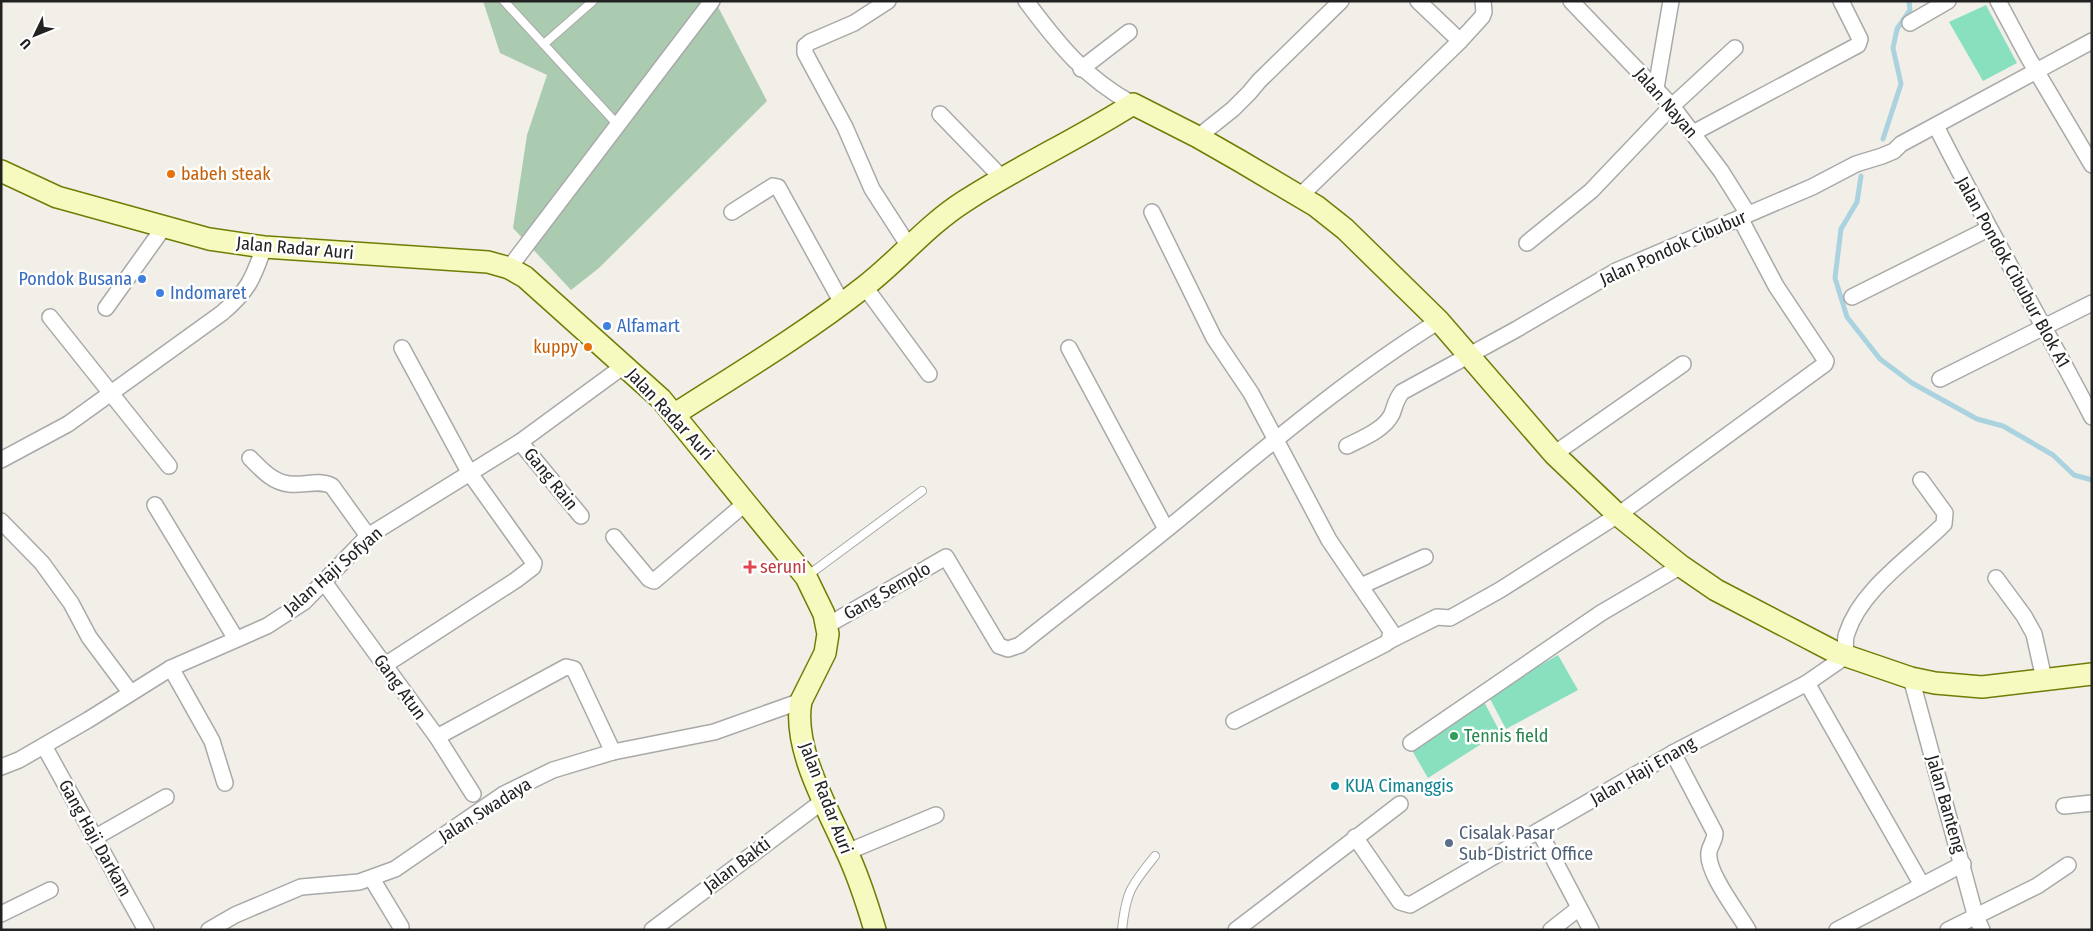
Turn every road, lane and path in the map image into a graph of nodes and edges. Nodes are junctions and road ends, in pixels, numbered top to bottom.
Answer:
1 (504, 1) edge
2 (593, 1) edge
3 (712, 1) edge
4 (888, 1) edge
5 (1026, 1) edge
6 (1341, 1) edge
7 (1418, 1) edge
8 (1483, 1) edge
9 (1571, 1) edge
10 (1671, 1) edge
11 (1841, 1) edge
12 (1948, 1) edge
13 (1998, 1) edge
14 (1910, 23) dead end
15 (1129, 32) dead end
16 (1460, 41) junction
17 (2092, 41) edge
18 (544, 44) junction
19 (1735, 48) dead end
20 (1081, 69) junction
21 (2036, 70) junction
22 (1656, 88) junction
23 (1133, 104) junction
24 (1672, 106) junction
25 (940, 114) dead end
26 (617, 124) junction
27 (1936, 126) junction
28 (1693, 134) junction
29 (1198, 137) junction
30 (2092, 165) edge
31 (8, 175) edge
32 (1003, 179) junction
33 (1300, 197) junction
34 (732, 212) dead end
35 (1152, 212) dead end
36 (1744, 216) junction
37 (164, 226) junction
38 (1988, 229) junction
39 (1527, 243) dead end
40 (264, 247) junction
41 (910, 248) junction
42 (509, 268) junction
43 (865, 287) junction
44 (1852, 297) dead end
45 (842, 303) junction
46 (2092, 303) edge
47 (106, 308) dead end
48 (50, 317) dead end
49 (1439, 321) junction
50 (2044, 326) junction
51 (402, 348) dead end
52 (1069, 348) dead end
53 (1469, 355) junction
54 (1683, 364) dead end
55 (625, 365) junction
56 (929, 374) dead end
57 (1940, 379) dead end
58 (111, 395) junction
59 (675, 414) junction
60 (2092, 417) edge
61 (1275, 438) junction
62 (520, 442) junction
63 (1347, 446) dead end
64 (1554, 454) junction
65 (250, 458) dead end
66 (1, 460) edge
67 (169, 466) dead end
68 (469, 472) junction
69 (1921, 480) dead end
70 (922, 491) dead end
71 (747, 502) junction
72 (155, 505) dead end
73 (1618, 515) junction
74 (581, 516) dead end
75 (1, 521) edge
76 (1166, 529) junction
77 (368, 536) junction
78 (614, 537) dead end
79 (1425, 557) dead end
80 (1682, 566) junction
81 (806, 577) junction
82 (1996, 578) dead end
83 (324, 582) junction
84 (1361, 586) junction
85 (828, 625) junction
86 (236, 639) junction
87 (1389, 641) junction
88 (1846, 656) junction
89 (385, 665) junction
90 (171, 668) junction
91 (2092, 674) edge
92 (1911, 678) junction
93 (2044, 679) junction
94 (1807, 683) junction
95 (130, 692) junction
96 (801, 701) junction
97 (1234, 721) dead end
98 (437, 738) junction
99 (1411, 743) dead end
100 (44, 746) junction
101 (613, 752) junction
102 (1672, 753) junction
103 (1, 767) edge
104 (225, 783) dead end
105 (473, 794) dead end
106 (166, 797) dead end
107 (823, 801) junction
108 (2092, 803) edge
109 (1400, 804) dead end
110 (2064, 806) dead end
111 (936, 816) dead end
112 (1539, 831) junction
113 (1356, 837) junction
114 (94, 838) junction
115 (847, 852) junction
116 (1155, 856) dead end
117 (1963, 864) junction
118 (2068, 865) dead end
119 (372, 879) junction
120 (1922, 885) junction
121 (50, 890) dead end
122 (1579, 908) junction
123 (1, 914) edge
124 (1975, 914) junction
125 (401, 927) dead end
126 (146, 930) edge
127 (208, 930) edge
128 (652, 930) edge
129 (875, 930) edge
130 (1122, 930) edge
131 (1236, 930) edge
132 (1551, 930) edge
133 (1591, 930) edge
134 (1748, 930) edge
135 (1837, 930) edge
136 (1948, 930) edge
137 (1982, 930) edge

1 - 18 lane
2 - 18 lane
3 - 26 street
4 - 41 street
5 - 20 street
6 - 29 street
7 - 16 street
8 - 16 street
9 - 22 street, Jalan Nayan
10 - 22 street
11 - 28 street
12 - 14 street
13 - 21 street
15 - 20 street
16 - 33 street
17 - 21 street, Jalan Pondok Cibubur
18 - 26 lane
19 - 24 street
20 - 23 street
21 - 27 street, Jalan Pondok Cibubur
21 - 30 street
22 - 24 street, Jalan Nayan
23 - 29 street
23 - 32 street
24 - 28 street, Jalan Nayan
24 - 39 street
25 - 32 street
26 - 42 street
27 - 36 street, Jalan Pondok Cibubur
27 - 38 street, Jalan Pondok Cibubur Blok A1
28 - 36 street, Jalan Nayan
29 - 33 street
31 - 37 street, Jalan Radar Auri
32 - 41 street
33 - 49 street
34 - 45 street
35 - 61 street
36 - 53 street, Jalan Pondok Cibubur
36 - 73 street, Jalan Nayan
37 - 40 street, Jalan Radar Auri
37 - 47 street
38 - 44 street
38 - 50 street, Jalan Pondok Cibubur Blok A1
40 - 42 street, Jalan Radar Auri
40 - 58 street
41 - 43 street
42 - 55 street, Jalan Radar Auri
43 - 45 street
43 - 56 street
45 - 59 street
46 - 50 street
48 - 58 street
49 - 53 street
49 - 61 street
50 - 57 street
50 - 60 street, Jalan Pondok Cibubur Blok A1
51 - 68 street
52 - 76 street
53 - 63 street, Jalan Pondok Cibubur
53 - 64 street
54 - 64 street
55 - 59 street, Jalan Radar Auri
55 - 62 street, Jalan Haji Sofyan
58 - 66 street
58 - 67 street
59 - 71 street, Jalan Radar Auri
61 - 76 street
61 - 84 street
62 - 68 street, Jalan Haji Sofyan
62 - 74 street, Gang Rain
64 - 73 street
65 - 77 street
68 - 77 street, Jalan Haji Sofyan
68 - 89 street
69 - 88 street
70 - 81 lane
71 - 78 street
71 - 81 street, Jalan Radar Auri
72 - 86 street
73 - 80 street
73 - 87 street
75 - 95 street
76 - 85 street, Gang Semplo
77 - 83 street, Jalan Haji Sofyan
79 - 84 street
80 - 88 street
80 - 99 street
81 - 85 street, Jalan Radar Auri
82 - 93 street
83 - 86 street, Jalan Haji Sofyan
83 - 89 street, Gang Atun
84 - 87 street
85 - 96 street, Jalan Radar Auri
86 - 90 street, Jalan Haji Sofyan
87 - 97 street
88 - 92 street
88 - 94 street, Jalan Haji Enang
89 - 98 street, Gang Atun
90 - 95 street, Jalan Haji Sofyan
90 - 104 street
91 - 93 street
92 - 93 street
92 - 117 street, Jalan Banteng
94 - 102 street, Jalan Haji Enang
94 - 120 street
95 - 100 street, Jalan Haji Sofyan
96 - 101 street, Jalan Swadaya
96 - 107 street, Jalan Radar Auri
98 - 101 street
98 - 105 street, Gang Atun
100 - 103 street, Jalan Haji Sofyan
100 - 114 street, Gang Haji Darkam
101 - 119 street, Jalan Swadaya
102 - 112 street, Jalan Haji Enang
102 - 134 street
106 - 114 street
107 - 115 street, Jalan Radar Auri
107 - 128 street, Jalan Bakti
108 - 110 street
109 - 113 street
111 - 115 street
112 - 113 street, Jalan Haji Enang
112 - 122 street
113 - 131 street
114 - 126 street, Gang Haji Darkam
115 - 129 street, Jalan Radar Auri
116 - 130 lane
117 - 120 street
117 - 124 street, Jalan Banteng
118 - 124 street
119 - 125 street
119 - 127 street, Jalan Swadaya
120 - 135 street
121 - 123 street
122 - 132 street
122 - 133 street
124 - 136 street
124 - 137 street, Jalan Banteng

